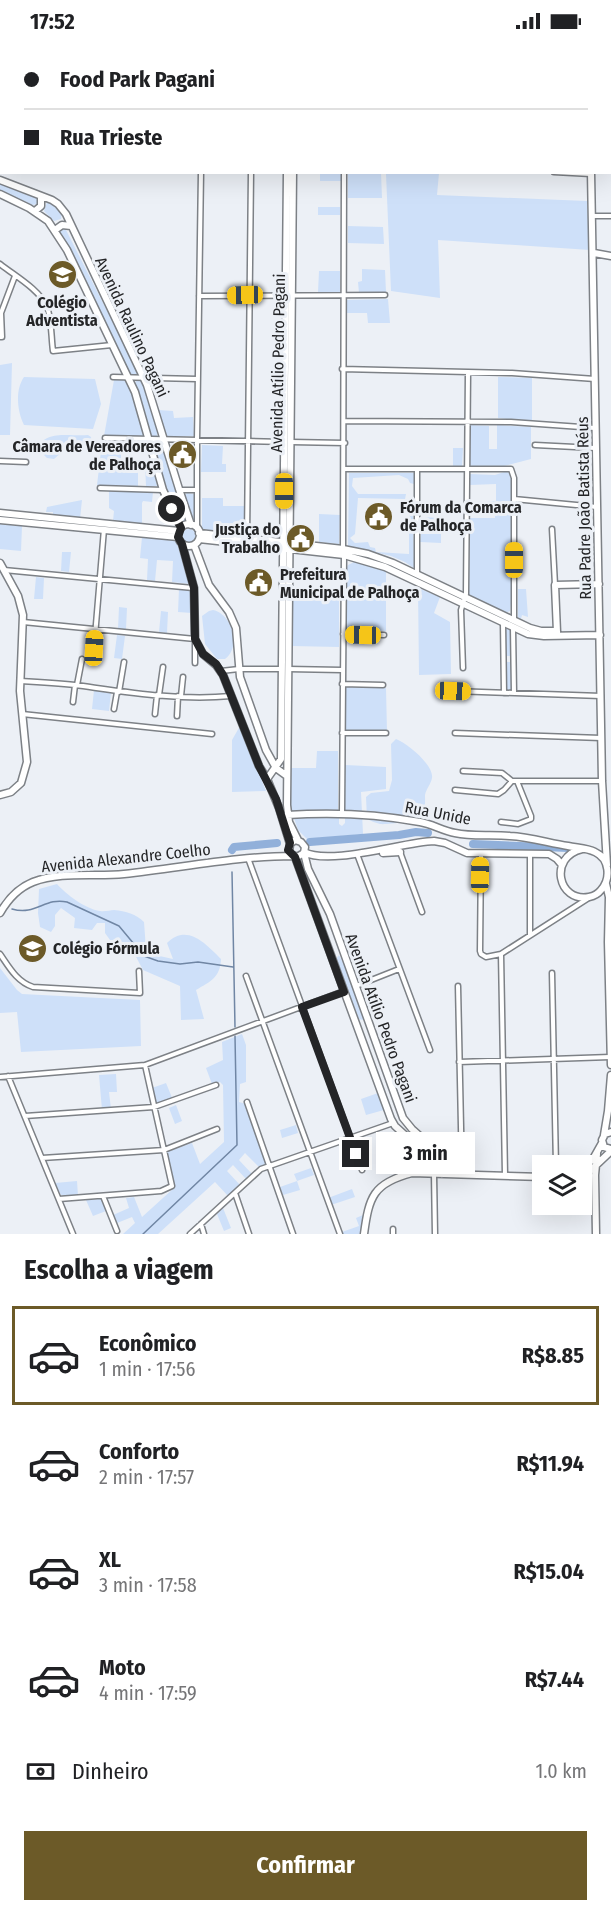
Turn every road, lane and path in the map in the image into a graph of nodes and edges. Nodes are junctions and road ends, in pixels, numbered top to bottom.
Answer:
1 (201, 174) edge
2 (251, 174) edge
3 (287, 174) edge
4 (293, 174) edge
5 (344, 174) edge
6 (591, 174) edge
7 (0, 180) edge
8 (0, 194) edge
9 (41, 197) junction
10 (35, 211) junction
11 (593, 216) junction
12 (611, 216) edge
13 (70, 226) junction
14 (55, 230) junction
15 (594, 253) junction
16 (611, 256) edge
17 (0, 264) edge
18 (15, 276) junction
19 (249, 295) junction
20 (343, 295) junction
21 (199, 296) junction
22 (289, 296) junction
23 (385, 296) dead end
24 (1, 337) edge
25 (112, 345) junction
26 (342, 369) junction
27 (468, 373) junction
28 (113, 377) dead end
29 (128, 377) junction
30 (144, 377) junction
31 (197, 379) junction
32 (596, 379) junction
33 (345, 421) junction
34 (467, 422) junction
35 (596, 429) junction
36 (105, 438) dead end
37 (164, 439) junction
38 (149, 440) junction
39 (197, 440) junction
40 (248, 441) junction
41 (287, 442) junction
42 (345, 443) junction
43 (535, 445) dead end
44 (596, 448) junction
45 (0, 461) edge
46 (26, 462) dead end
47 (345, 469) junction
48 (417, 470) junction
49 (466, 470) junction
50 (100, 488) dead end
51 (178, 489) junction
52 (163, 490) junction
53 (197, 490) junction
54 (514, 499) junction
55 (597, 507) junction
56 (0, 513) edge
57 (0, 520) edge
58 (104, 527) junction
59 (552, 528) dead end
60 (196, 534) junction
61 (180, 535) junction
62 (247, 538) junction
63 (287, 546) junction
64 (344, 552) junction
65 (0, 563) edge
66 (4, 570) junction
67 (416, 578) junction
68 (99, 579) junction
69 (599, 584) junction
70 (555, 585) junction
71 (194, 588) junction
72 (463, 600) junction
73 (23, 622) junction
74 (503, 622) junction
75 (514, 623) junction
76 (95, 630) junction
77 (343, 634) junction
78 (557, 634) junction
79 (384, 635) dead end
80 (600, 635) junction
81 (195, 639) junction
82 (94, 648) dead end
83 (82, 659) dead end
84 (503, 659) junction
85 (514, 659) junction
86 (124, 662) dead end
87 (195, 663) dead end
88 (163, 667) dead end
89 (463, 668) dead end
90 (239, 669) junction
91 (285, 669) junction
92 (342, 670) junction
93 (221, 671) junction
94 (183, 677) dead end
95 (20, 681) junction
96 (342, 684) junction
97 (76, 685) junction
98 (383, 685) dead end
99 (453, 691) dead end
100 (118, 692) junction
101 (504, 693) junction
102 (514, 693) junction
103 (158, 695) junction
104 (179, 696) junction
105 (232, 696) junction
106 (601, 696) junction
107 (73, 702) dead end
108 (114, 709) dead end
109 (22, 714) junction
110 (155, 714) dead end
111 (177, 716) dead end
112 (342, 733) junction
113 (386, 733) dead end
114 (455, 733) dead end
115 (212, 734) dead end
116 (601, 738) junction
117 (276, 768) junction
118 (464, 771) dead end
119 (287, 776) junction
120 (267, 779) junction
121 (514, 781) junction
122 (602, 781) junction
123 (455, 790) dead end
124 (0, 795) edge
125 (342, 814) junction
126 (288, 815) junction
127 (501, 822) dead end
128 (437, 827) junction
129 (454, 833) junction
130 (298, 840) junction
131 (434, 841) junction
132 (606, 842) junction
133 (289, 844) junction
134 (448, 845) junction
135 (399, 849) junction
136 (582, 849) junction
137 (304, 853) junction
138 (530, 853) junction
139 (597, 853) junction
140 (357, 854) junction
141 (481, 854) junction
142 (268, 856) junction
143 (294, 856) junction
144 (248, 858) junction
145 (562, 865) junction
146 (607, 865) junction
147 (606, 884) junction
148 (600, 891) junction
149 (590, 896) junction
150 (578, 897) junction
151 (609, 900) edge
152 (572, 909) junction
153 (422, 912) dead end
154 (0, 913) edge
155 (330, 914) junction
156 (317, 917) junction
157 (530, 935) junction
158 (609, 943) edge
159 (0, 954) edge
160 (501, 954) junction
161 (344, 955) junction
162 (332, 958) junction
163 (399, 969) junction
164 (139, 971) dead end
165 (552, 973) dead end
166 (246, 976) dead end
167 (356, 986) junction
168 (458, 986) dead end
169 (344, 992) junction
170 (302, 1007) junction
171 (369, 1020) junction
172 (263, 1022) junction
173 (356, 1024) junction
174 (430, 1050) dead end
175 (611, 1057) edge
176 (554, 1059) junction
177 (503, 1061) junction
178 (459, 1062) junction
179 (145, 1065) junction
180 (611, 1065) edge
181 (611, 1075) edge
182 (8, 1076) junction
183 (0, 1077) edge
184 (377, 1081) junction
185 (216, 1085) dead end
186 (397, 1101) junction
187 (247, 1102) dead end
188 (154, 1107) junction
189 (608, 1111) junction
190 (25, 1116) junction
191 (611, 1120) edge
192 (393, 1123) junction
193 (217, 1129) dead end
194 (611, 1132) edge
195 (350, 1138) junction
196 (603, 1139) junction
197 (164, 1150) junction
198 (611, 1150) edge
199 (310, 1152) junction
200 (423, 1152) junction
201 (597, 1154) junction
202 (556, 1155) edge
203 (42, 1158) junction
204 (592, 1160) edge
205 (270, 1166) junction
206 (595, 1167) junction
207 (592, 1168) edge
208 (362, 1170) dead end
209 (412, 1173) junction
210 (434, 1173) junction
211 (442, 1174) junction
212 (462, 1174) junction
213 (505, 1174) junction
214 (592, 1174) edge
215 (595, 1175) junction
216 (532, 1176) edge
217 (235, 1193) junction
218 (103, 1196) junction
219 (59, 1199) junction
220 (201, 1224) junction
221 (117, 1231) dead end
222 (73, 1234) edge
223 (189, 1234) edge
224 (204, 1234) edge
225 (249, 1234) edge
226 (294, 1234) edge
227 (340, 1234) edge
228 (364, 1234) edge
229 (435, 1234) edge
230 (596, 1234) edge

1 - 21 street
2 - 19 street
3 - 22 main road, Avenida Atílio Pedro Pagani
4 - 22 main road, Avenida Atílio Pedro Pagani
5 - 20 street
6 - 11 main road, Rua Padre João Batista Réus
7 - 9 main road, Avenida Raulino Pagani
8 - 10 main road, Avenida Raulino Pagani
9 - 10 main road
9 - 13 main road, Avenida Raulino Pagani
10 - 14 main road, Avenida Raulino Pagani
11 - 12 street
11 - 15 main road, Rua Padre João Batista Réus
13 - 14 main road
13 - 30 main road, Avenida Raulino Pagani
14 - 25 main road, Avenida Raulino Pagani
15 - 16 main road
15 - 32 main road, Rua Padre João Batista Réus
17 - 18 street
18 - 24 street
18 - 25 street
19 - 21 street
19 - 22 street
19 - 40 street
20 - 22 street
20 - 23 street
20 - 26 street
21 - 31 street
22 - 41 main road, Avenida Atílio Pedro Pagani
25 - 29 main road, Avenida Raulino Pagani
26 - 27 street
26 - 33 street
27 - 32 street
27 - 34 street
28 - 29 street
29 - 30 street
29 - 38 main road, Avenida Raulino Pagani
30 - 31 street
30 - 37 main road, Avenida Raulino Pagani
31 - 39 street
32 - 35 main road, Rua Padre João Batista Réus
33 - 34 street
33 - 42 street
34 - 35 street
34 - 49 street
35 - 44 main road, Rua Padre João Batista Réus
36 - 38 street
37 - 38 street
37 - 39 street
37 - 51 main road, Avenida Raulino Pagani
38 - 52 main road, Avenida Raulino Pagani
39 - 40 street
39 - 53 street
40 - 41 street
40 - 62 street
41 - 42 street
41 - 63 main road, Avenida Atílio Pedro Pagani
42 - 47 street
43 - 44 street
44 - 55 main road, Rua Padre João Batista Réus
45 - 46 street
47 - 48 street
47 - 64 street
48 - 49 street
48 - 67 street
49 - 54 street
49 - 72 street
50 - 52 street
51 - 53 street
51 - 60 main road, Avenida Raulino Pagani
52 - 61 main road, Avenida Raulino Pagani
53 - 60 street
54 - 55 street
54 - 75 street
55 - 69 main road, Rua Padre João Batista Réus
56 - 58 main road
57 - 58 main road
58 - 61 main road
58 - 68 street
59 - 70 street
60 - 61 main road
60 - 61 main road
60 - 62 main road
60 - 63 main road
60 - 90 main road, Avenida Raulino Pagani
61 - 71 main road, Avenida Raulino Pagani
62 - 63 main road
63 - 64 main road
63 - 91 main road, Avenida Atílio Pedro Pagani
64 - 67 main road
64 - 77 street
65 - 66 main road
66 - 68 street
66 - 73 main road
67 - 72 main road
68 - 71 street
68 - 76 street
69 - 70 main road
69 - 80 main road, Rua Padre João Batista Réus
70 - 78 main road
71 - 81 main road, Avenida Raulino Pagani
72 - 74 main road
72 - 75 main road
72 - 89 street
73 - 76 street
73 - 95 main road
74 - 75 main road
74 - 84 street
75 - 78 main road
75 - 85 street
76 - 81 street
76 - 82 street
77 - 79 street
77 - 92 street
78 - 80 main road
80 - 106 main road, Rua Padre João Batista Réus
81 - 87 street
81 - 93 main road
83 - 97 street
84 - 85 street
84 - 101 street
85 - 102 street
86 - 100 street
88 - 103 street
90 - 91 street
90 - 93 street
90 - 117 main road, Avenida Raulino Pagani
91 - 92 street
91 - 117 main road, Avenida Atílio Pedro Pagani
91 - 119 main road, Avenida Atílio Pedro Pagani
92 - 96 street
93 - 105 main road
94 - 104 street
95 - 97 street
95 - 109 main road
96 - 98 street
96 - 112 street
97 - 100 street
97 - 107 street
99 - 101 street
100 - 103 street
100 - 108 street
101 - 102 street
102 - 106 street
103 - 104 street
103 - 110 street
104 - 105 street
104 - 111 street
105 - 120 main road
106 - 116 main road, Rua Padre João Batista Réus
109 - 115 street
109 - 124 main road
112 - 113 street
112 - 125 street
114 - 116 street
116 - 122 main road, Rua Padre João Batista Réus
117 - 119 main road
117 - 120 main road, Avenida Atílio Pedro Pagani
118 - 121 street
119 - 126 main road, Avenida Atílio Pedro Pagani
120 - 133 main road
121 - 122 street
121 - 123 street
121 - 127 street
122 - 132 main road, Rua Padre João Batista Réus
125 - 126 main road, Rua Unide
125 - 128 main road, Rua Unide
126 - 130 main road, Avenida Atílio Pedro Pagani
128 - 129 main road, Rua Unide
128 - 131 main road
129 - 134 main road
129 - 136 main road, Rua Unide
130 - 133 main road
130 - 137 main road
131 - 134 main road
131 - 135 main road
132 - 139 main road
132 - 146 main road, Rua Padre João Batista Réus
133 - 142 main road, Avenida Alexandre Coelho
133 - 143 main road
134 - 141 main road
135 - 140 main road
135 - 153 street
136 - 139 main road
136 - 145 main road
137 - 140 main road
137 - 143 main road
137 - 155 main road, Avenida Atílio Pedro Pagani
138 - 141 main road
138 - 145 main road
138 - 157 street
139 - 146 main road
140 - 163 street
141 - 160 street
142 - 143 main road, Avenida Alexandre Coelho
142 - 144 main road, Avenida Alexandre Coelho
143 - 156 main road, Avenida Atílio Pedro Pagani
144 - 154 main road, Avenida Alexandre Coelho
144 - 170 street
145 - 150 main road
146 - 147 main road
147 - 148 main road
147 - 151 main road
148 - 149 main road
148 - 151 main road
149 - 150 main road
149 - 152 street
150 - 152 street
151 - 158 main road
152 - 157 street
155 - 156 main road
155 - 161 main road, Avenida Atílio Pedro Pagani
156 - 162 main road, Avenida Atílio Pedro Pagani
157 - 160 street
158 - 175 main road
159 - 164 street
160 - 177 street
161 - 162 main road
161 - 167 main road, Avenida Atílio Pedro Pagani
162 - 169 main road, Avenida Atílio Pedro Pagani
163 - 167 street
163 - 174 street
165 - 176 street
166 - 172 street
167 - 171 main road, Avenida Atílio Pedro Pagani
168 - 178 street
169 - 170 street
169 - 173 main road, Avenida Atílio Pedro Pagani
170 - 172 street
170 - 195 street
171 - 173 main road
171 - 186 main road, Avenida Atílio Pedro Pagani
172 - 179 street
172 - 199 street
173 - 184 main road, Avenida Atílio Pedro Pagani
175 - 176 street
175 - 180 main road
176 - 177 street
176 - 202 street
177 - 178 street
177 - 213 street
178 - 212 street
179 - 182 street
179 - 188 street
181 - 189 main road
182 - 183 street
182 - 190 street
184 - 186 main road
184 - 192 main road, Avenida Atílio Pedro Pagani
185 - 188 street
186 - 212 main road, Avenida Atílio Pedro Pagani
187 - 205 street
188 - 190 street
188 - 197 street
189 - 191 main road
189 - 196 main road
190 - 203 street
192 - 195 street
192 - 200 main road, Avenida Atílio Pedro Pagani
193 - 197 street
194 - 196 main road
195 - 199 street
195 - 208 street
196 - 198 main road
196 - 201 main road
197 - 203 street
197 - 218 street
198 - 206 main road
199 - 205 street
199 - 227 street
200 - 209 main road
200 - 211 main road, Avenida Atílio Pedro Pagani
201 - 204 main road
201 - 206 main road
203 - 219 street
205 - 217 street
205 - 226 street
206 - 207 main road
206 - 215 main road
209 - 210 main road
209 - 228 main road
210 - 211 main road
210 - 229 street
211 - 212 main road
212 - 213 main road
213 - 216 main road
214 - 215 main road
215 - 230 main road
217 - 220 street
217 - 225 street
218 - 219 street
218 - 221 street
219 - 222 street
220 - 223 street
220 - 224 street

